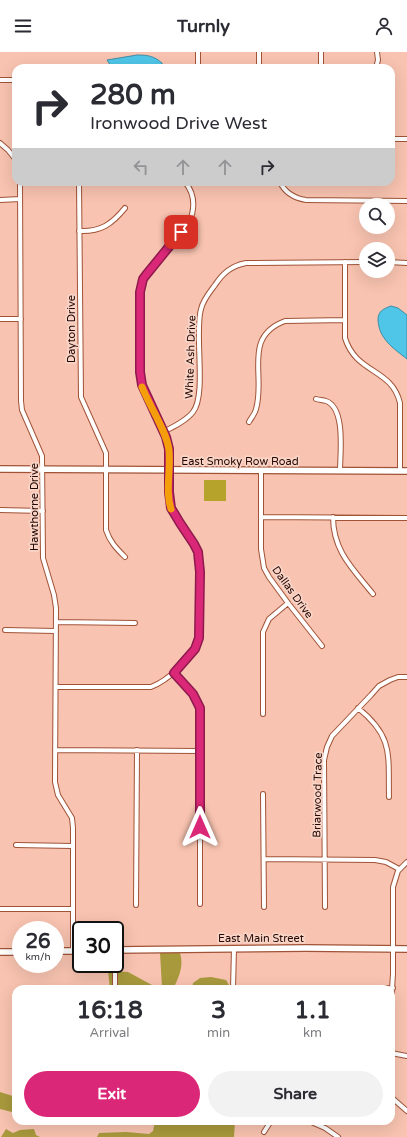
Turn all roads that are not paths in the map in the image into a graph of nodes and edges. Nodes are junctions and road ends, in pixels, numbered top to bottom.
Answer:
1 (198, 52) edge
2 (259, 52) edge
3 (321, 52) edge
4 (378, 52) edge
5 (198, 64) edge
6 (259, 64) edge
7 (321, 64) edge
8 (377, 64) edge
9 (0, 80) edge
10 (12, 80) edge
11 (395, 139) edge
12 (407, 139) edge
13 (0, 143) edge
14 (12, 153) edge
15 (20, 186) edge
16 (79, 186) edge
17 (188, 186) edge
18 (282, 186) edge
19 (20, 199) junction
20 (0, 200) edge
21 (407, 201) edge
22 (125, 208) dead end
23 (79, 231) junction
24 (345, 262) junction
25 (359, 262) edge
26 (395, 262) edge
27 (407, 263) edge
28 (0, 319) edge
29 (21, 319) junction
30 (345, 320) junction
31 (316, 400) dead end
32 (249, 422) dead end
33 (163, 432) junction
34 (0, 469) edge
35 (43, 470) junction
36 (106, 470) junction
37 (169, 470) junction
38 (261, 471) junction
39 (340, 471) junction
40 (400, 471) junction
41 (407, 471) edge
42 (0, 510) edge
43 (43, 511) junction
44 (261, 517) junction
45 (333, 517) junction
46 (407, 518) edge
47 (125, 557) dead end
48 (373, 594) dead end
49 (288, 603) junction
50 (56, 622) junction
51 (135, 622) dead end
52 (4, 630) dead end
53 (56, 631) junction
54 (322, 646) dead end
55 (174, 673) junction
56 (407, 677) edge
57 (56, 687) junction
58 (358, 708) junction
59 (263, 714) dead end
60 (55, 750) junction
61 (137, 750) junction
62 (200, 751) junction
63 (263, 794) dead end
64 (389, 797) dead end
65 (16, 845) dead end
66 (73, 846) junction
67 (264, 859) junction
68 (325, 860) junction
69 (407, 862) edge
70 (399, 869) junction
71 (200, 904) dead end
72 (136, 905) dead end
73 (264, 907) dead end
74 (325, 907) dead end
75 (0, 909) edge
76 (73, 909) junction
77 (73, 921) edge
78 (234, 948) junction
79 (393, 949) junction
80 (407, 949) edge
81 (124, 950) edge
82 (0, 952) edge
83 (12, 952) edge
84 (115, 973) edge
85 (115, 985) edge
86 (234, 985) edge
87 (393, 985) edge
88 (395, 1054) edge
89 (407, 1056) edge
90 (395, 1100) edge
91 (407, 1111) edge
92 (268, 1125) edge
93 (318, 1125) edge
94 (264, 1132) dead end
95 (338, 1137) edge

1 - 5 street
2 - 6 street
3 - 7 street
4 - 8 street
9 - 10 street
11 - 12 street
13 - 14 street
15 - 19 street, Hawthorne Drive
16 - 23 street, Dayton Drive
17 - 33 street
18 - 21 street
19 - 20 street
19 - 29 street, Hawthorne Drive
22 - 23 street
23 - 36 street, Dayton Drive
24 - 25 street, White Ash Drive
24 - 30 street
24 - 33 street, White Ash Drive
26 - 27 street
28 - 29 street
29 - 35 street, Hawthorne Drive
30 - 32 street
30 - 40 street
31 - 39 street
33 - 37 street
34 - 35 street, East Smoky Row Road
35 - 36 street, East Smoky Row Road
35 - 43 street, Hawthorne Drive
36 - 37 street, East Smoky Row Road
36 - 47 street, Dayton Drive
37 - 38 street, East Smoky Row Road
37 - 55 street
38 - 39 street, East Smoky Row Road
38 - 44 street, Dallas Drive
39 - 40 street, East Smoky Row Road
40 - 41 street, East Smoky Row Road
42 - 43 street
43 - 50 street, Hawthorne Drive
44 - 45 street
44 - 49 street, Dallas Drive
45 - 46 street
45 - 48 street
49 - 54 street, Dallas Drive
49 - 59 street
50 - 51 street
50 - 53 street, Hawthorne Drive
52 - 53 street
53 - 57 street, Hawthorne Drive
55 - 57 street
55 - 62 street
56 - 58 street, Briarwood Trace
57 - 60 street, Hawthorne Drive
58 - 64 street
58 - 68 street, Briarwood Trace
60 - 61 street
60 - 66 street, Hawthorne Drive
61 - 62 street
61 - 72 street
62 - 71 street
63 - 67 street
65 - 66 street
66 - 76 street, Hawthorne Drive
67 - 68 street
67 - 73 street
68 - 70 street
68 - 74 street, Briarwood Trace
69 - 70 street
70 - 79 street
75 - 76 street
76 - 77 street, Hawthorne Drive
78 - 79 street, East Main Street
78 - 81 street, East Main Street
78 - 86 street
79 - 80 street, East Main Street
79 - 87 street
82 - 83 street
84 - 85 street
88 - 89 street
90 - 91 street
92 - 94 street
93 - 95 street

